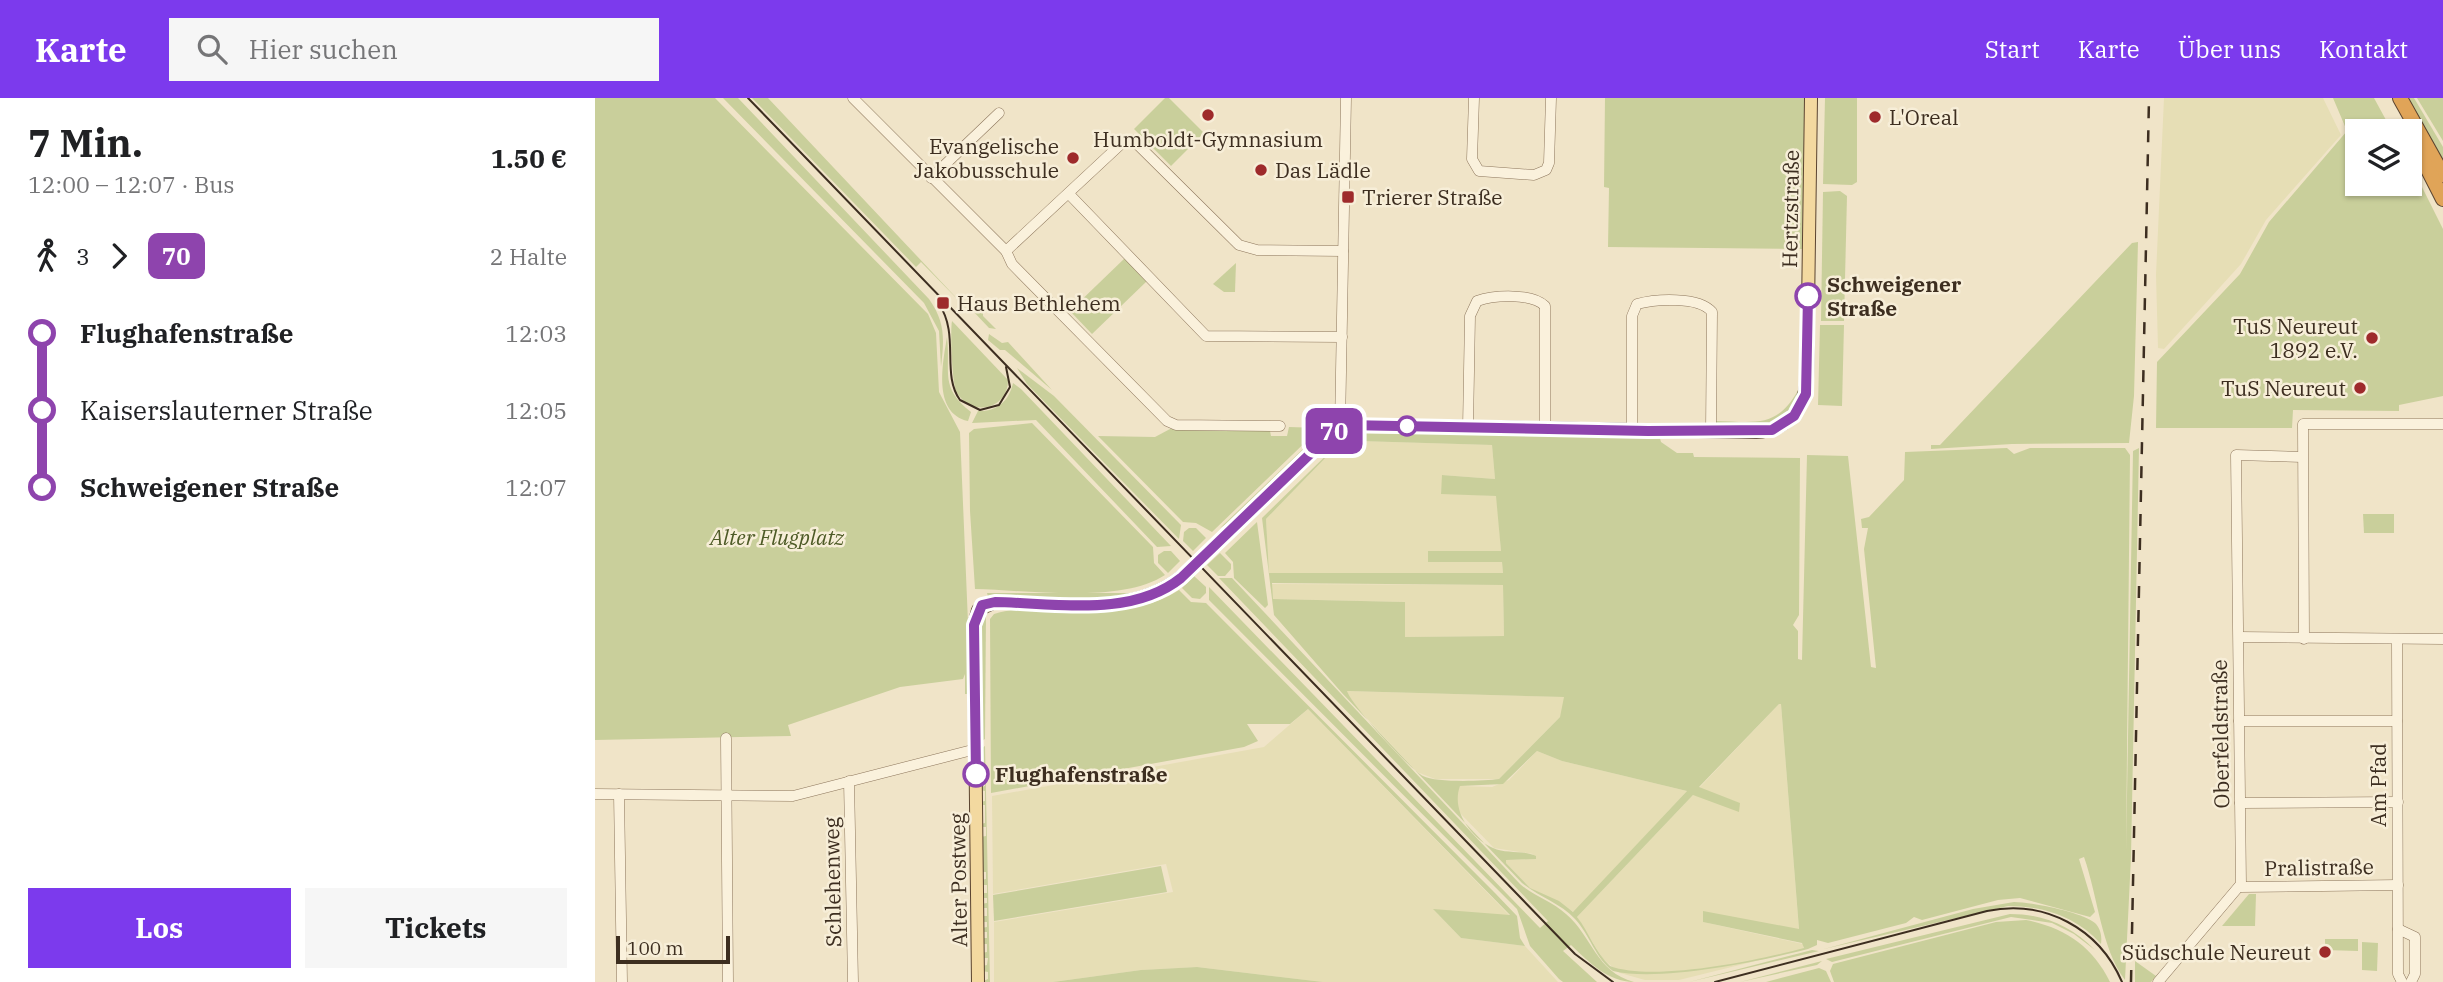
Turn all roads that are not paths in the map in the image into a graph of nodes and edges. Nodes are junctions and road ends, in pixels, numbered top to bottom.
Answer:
1 (853, 98) edge
2 (1346, 98) edge
3 (1473, 98) edge
4 (1551, 98) edge
5 (1811, 98) edge
6 (2390, 98) edge
7 (2400, 98) edge
8 (999, 113) dead end
9 (2401, 119) edge
10 (2422, 158) edge
11 (2443, 175) edge
12 (931, 177) junction
13 (1069, 194) junction
14 (2443, 199) edge
15 (1006, 251) junction
16 (1343, 251) junction
17 (1342, 337) junction
18 (2443, 424) edge
19 (1280, 426) dead end
20 (1340, 427) junction
21 (1468, 427) junction
22 (1545, 429) junction
23 (1632, 431) junction
24 (1711, 431) junction
25 (2302, 457) junction
26 (2239, 637) junction
27 (2304, 639) junction
28 (2443, 639) edge
29 (2397, 640) junction
30 (2239, 721) junction
31 (2397, 721) junction
32 (726, 738) dead end
33 (976, 749) junction
34 (849, 781) junction
35 (595, 793) edge
36 (619, 794) junction
37 (725, 795) junction
38 (2398, 802) junction
39 (2240, 803) junction
40 (2398, 885) junction
41 (2240, 887) junction
42 (2398, 929) junction
43 (622, 982) edge
44 (728, 982) edge
45 (853, 982) edge
46 (978, 982) edge
47 (2158, 982) edge
48 (2402, 982) edge
49 (2411, 982) edge

1 - 12 street
2 - 16 street
3 - 4 street
5 - 24 main road, Hertzstraße
6 - 9 highway
7 - 11 highway
8 - 12 street
10 - 14 highway
12 - 15 street
13 - 15 street
13 - 16 street
13 - 17 street
15 - 19 street
16 - 17 street
17 - 20 street
18 - 25 street
20 - 21 main road
20 - 33 main road, Alter Postweg, bridge
21 - 22 main road
21 - 22 street
22 - 23 main road
23 - 24 main road
23 - 24 street
25 - 26 street, Oberfeldstraße
25 - 27 street
26 - 27 street
26 - 30 street, Oberfeldstraße
27 - 29 street
28 - 29 street
29 - 31 street, Am Pfad
30 - 31 street
30 - 39 street, Oberfeldstraße
31 - 38 street, Am Pfad
32 - 37 street
33 - 34 street
33 - 46 main road, Alter Postweg
34 - 37 street
34 - 45 street, Schlehenweg
35 - 36 street
36 - 37 street
36 - 43 street
37 - 44 street
38 - 39 street
38 - 40 street, Am Pfad
39 - 41 street, Oberfeldstraße
40 - 41 street, Pralistraße
40 - 42 street, Am Pfad
41 - 47 street
42 - 48 street, Am Pfad
42 - 49 street

